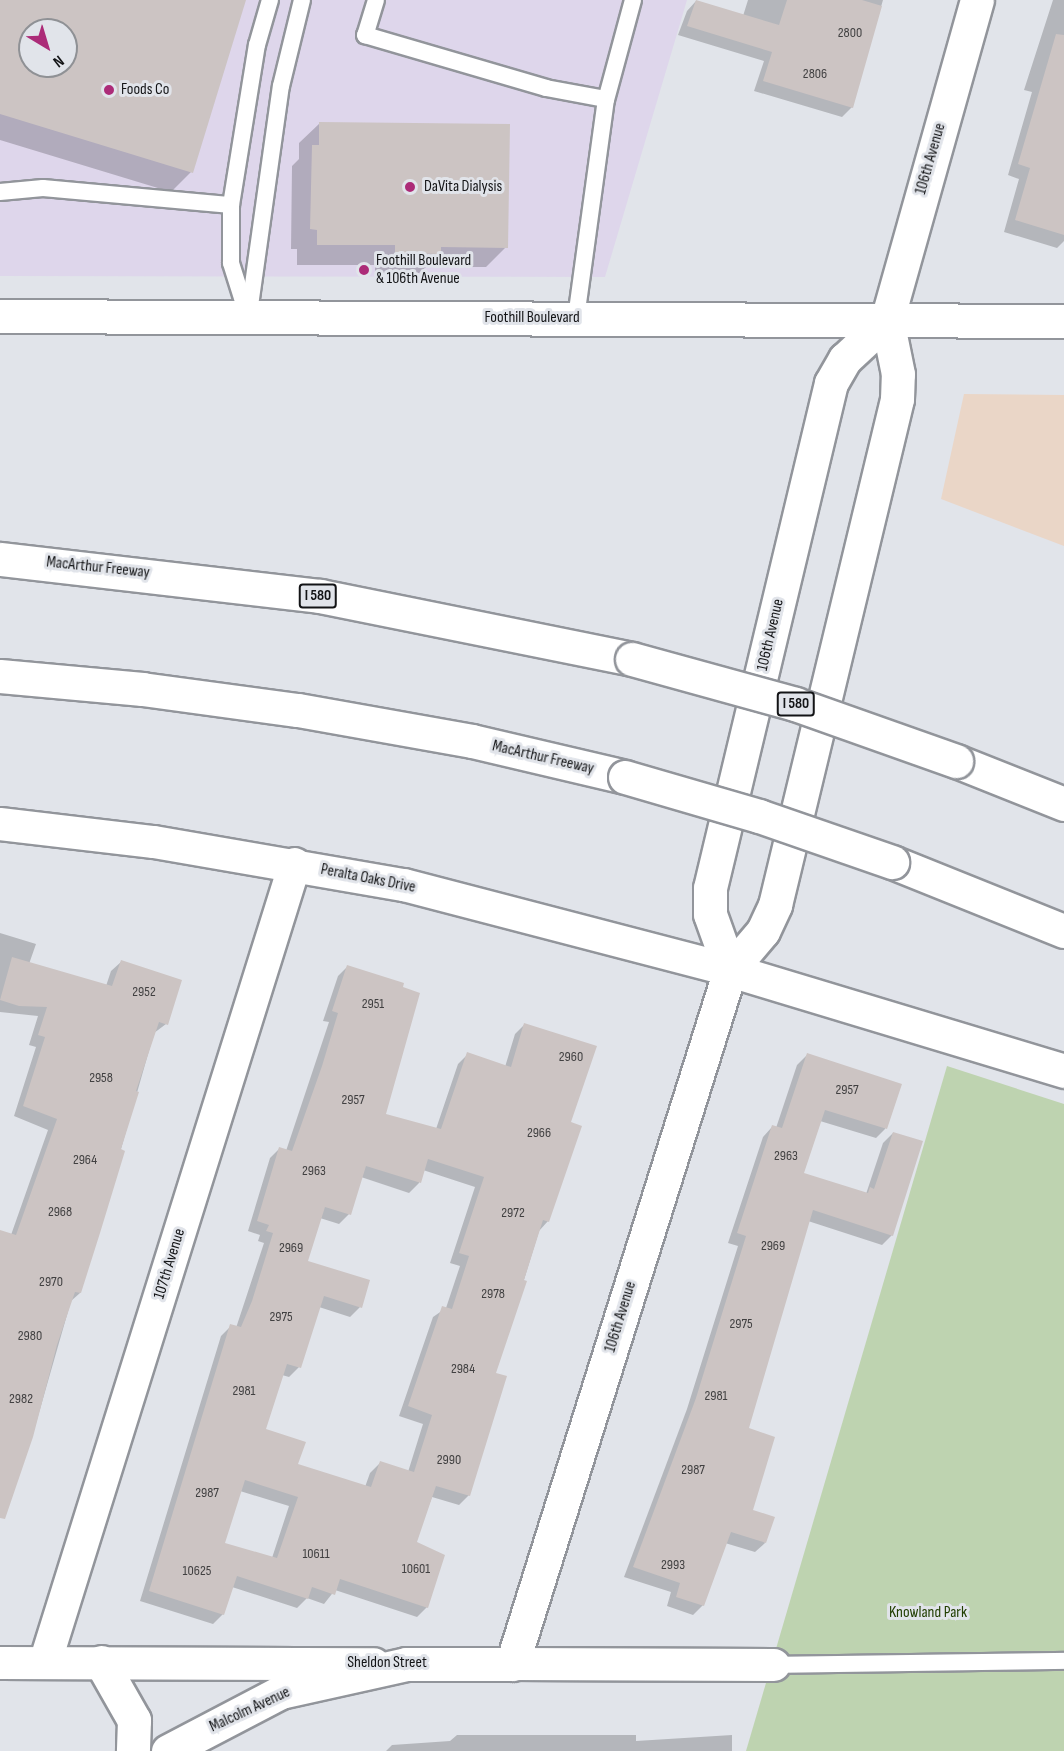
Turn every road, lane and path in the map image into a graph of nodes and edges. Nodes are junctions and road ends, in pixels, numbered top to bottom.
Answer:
1 (270, 0) edge
2 (302, 0) edge
3 (376, 0) edge
4 (633, 0) edge
5 (977, 0) edge
6 (606, 99) junction
7 (0, 192) edge
8 (231, 205) junction
9 (0, 316) edge
10 (248, 317) junction
11 (576, 318) junction
12 (888, 320) junction
13 (1064, 321) edge
14 (0, 559) edge
15 (0, 676) edge
16 (1064, 804) edge
17 (0, 824) edge
18 (295, 864) junction
19 (1064, 931) edge
20 (730, 970) junction
21 (1064, 1071) edge
22 (1064, 1661) edge
23 (101, 1662) junction
24 (0, 1663) edge
25 (45, 1663) junction
26 (406, 1664) junction
27 (512, 1664) junction
28 (774, 1665) joint
29 (133, 1751) edge
30 (168, 1751) edge

1 - 8 lane
2 - 10 lane
3 - 6 lane
4 - 6 lane
5 - 12 main road, 106th Avenue
6 - 11 lane
7 - 8 lane
8 - 10 lane
9 - 10 main road, Foothill Boulevard
10 - 11 main road, Foothill Boulevard
11 - 12 main road, Foothill Boulevard
12 - 13 main road, Foothill Boulevard
12 - 20 main road, 106th Avenue
12 - 20 main road, 106th Avenue
14 - 16 main road, MacArthur Freeway / I 580, bridge
15 - 19 main road, MacArthur Freeway, bridge
17 - 18 street, Peralta Oaks Drive
18 - 20 street, Peralta Oaks Drive
18 - 25 street, 107th Avenue
20 - 21 main road
20 - 27 main road, 106th Avenue
22 - 28 lane
23 - 25 street, Sheldon Street
23 - 26 street, Sheldon Street
23 - 29 main road
24 - 25 street, Sheldon Street
26 - 27 main road, Sheldon Street
26 - 30 main road, Malcolm Avenue
27 - 28 street, Sheldon Street

